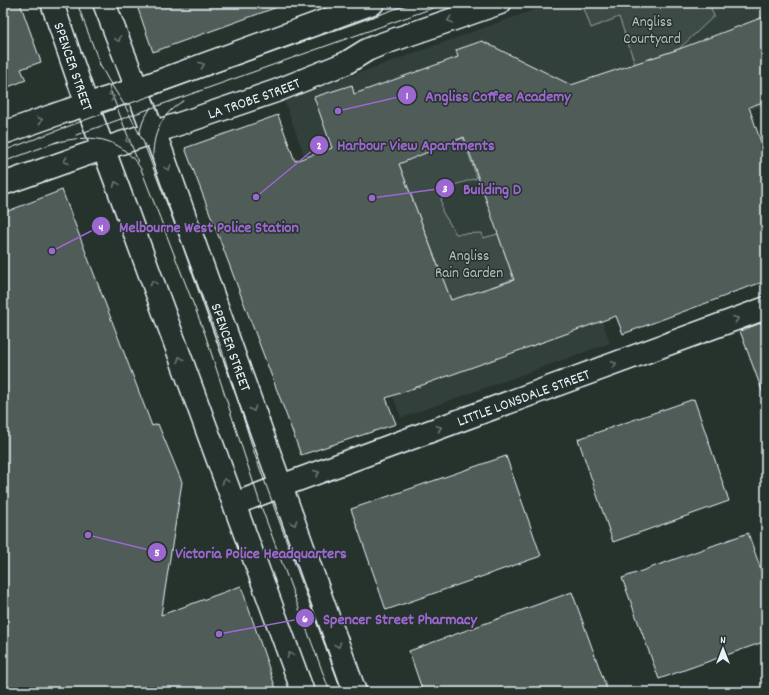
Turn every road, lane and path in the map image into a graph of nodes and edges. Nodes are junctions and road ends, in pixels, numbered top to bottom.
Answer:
1 (52, 3) edge
2 (104, 3) edge
3 (373, 3) edge
4 (500, 3) edge
5 (137, 89) junction
6 (87, 105) junction
7 (154, 132) junction
8 (3, 133) edge
9 (103, 149) junction
10 (3, 184) edge
11 (766, 308) edge
12 (281, 486) junction
13 (234, 504) junction
14 (303, 692) edge
15 (355, 692) edge

1 - 6 main road, SPENCER STREET
2 -> 5 main road, SPENCER STREET
5 -> 3 main road
4 -> 7 main road, LA TROBE STREET
6 -> 5 main road
5 - 7 main road, SPENCER STREET
8 -> 6 main road
6 - 9 main road, SPENCER STREET
7 -> 9 main road, LA TROBE STREET
7 -> 12 main road, SPENCER STREET
9 -> 10 main road, LA TROBE STREET
13 -> 9 main road, SPENCER STREET
12 -> 11 main road, LITTLE LONSDALE STREET
12 - 13 main road, LITTLE LONSDALE STREET
12 -> 15 main road, SPENCER STREET
14 -> 13 main road, SPENCER STREET

